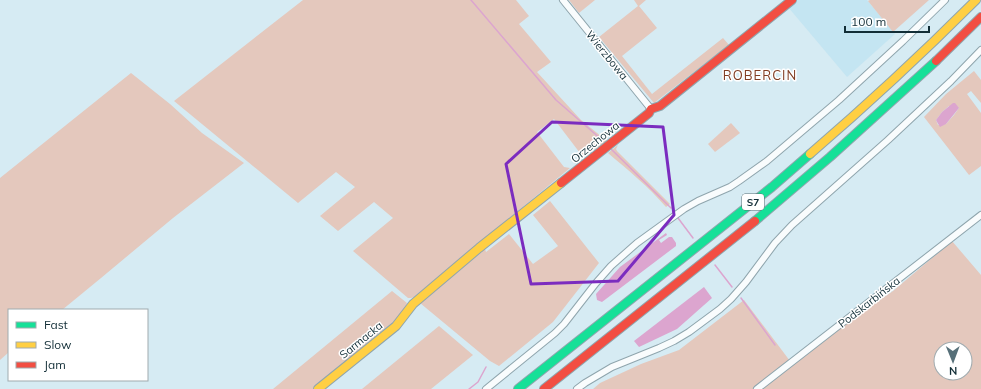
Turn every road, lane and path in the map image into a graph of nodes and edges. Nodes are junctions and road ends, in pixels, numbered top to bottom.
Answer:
1 (563, 0) edge
2 (792, 0) edge
3 (945, 0) edge
4 (976, 0) edge
5 (981, 16) edge
6 (981, 50) edge
7 (651, 109) junction
8 (981, 215) edge
9 (413, 304) joint
10 (318, 389) edge
11 (486, 389) edge
12 (518, 389) edge
13 (544, 389) edge
14 (577, 389) edge
15 (757, 389) edge

1 - 7 street, Wierzbowa
2 - 7 main road, Orzechowa
3 - 11 street
4 - 12 main road, S7
5 - 13 main road, S7
6 - 14 street
7 - 9 main road, Orzechowa
8 - 15 street, Podskarbińska
9 - 10 main road, Sarmacka

